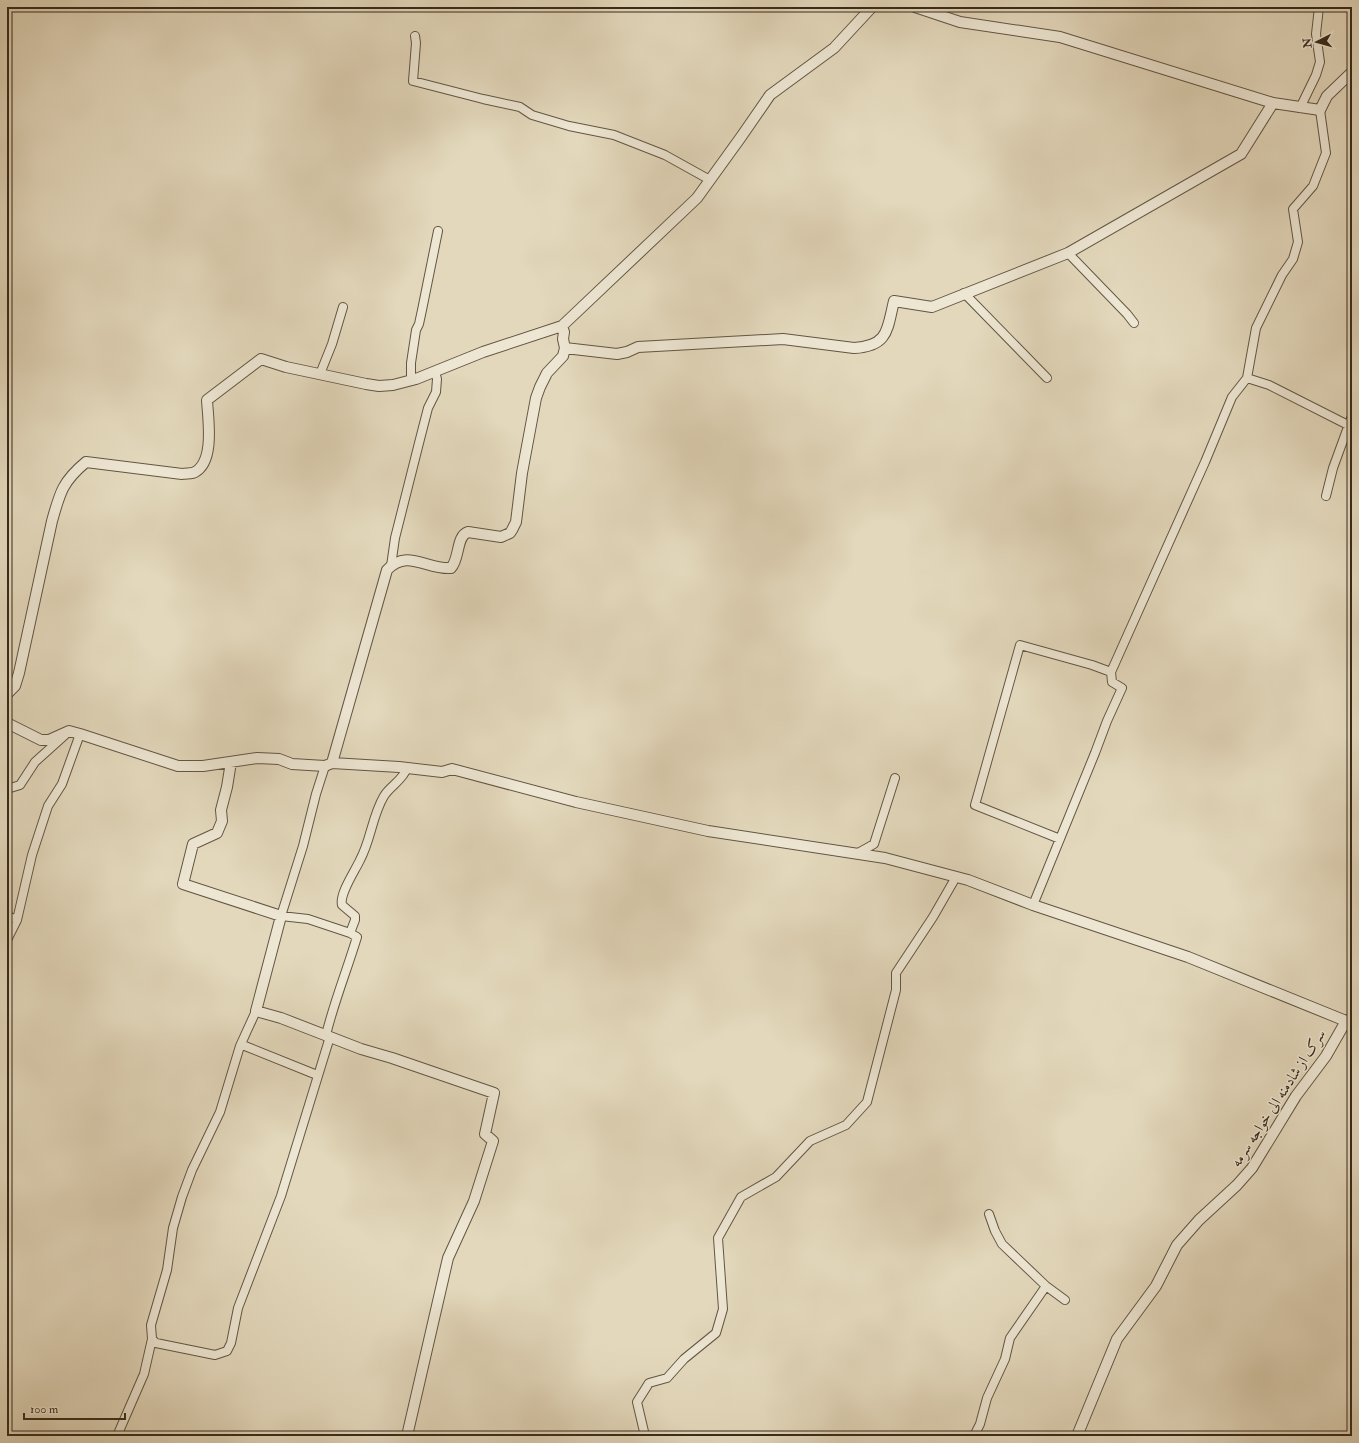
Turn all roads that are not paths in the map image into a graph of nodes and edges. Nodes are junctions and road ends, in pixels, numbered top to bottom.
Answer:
1 (872, 7) edge
2 (916, 7) edge
3 (1319, 7) edge
4 (415, 36) dead end
5 (1352, 72) edge
6 (1273, 103) junction
7 (1304, 108) junction
8 (1320, 110) junction
9 (710, 180) junction
10 (438, 231) dead end
11 (1068, 253) junction
12 (964, 293) junction
13 (343, 307) dead end
14 (1134, 323) dead end
15 (562, 326) junction
16 (565, 348) junction
17 (435, 372) junction
18 (320, 374) junction
19 (1047, 378) dead end
20 (1247, 378) junction
21 (411, 380) junction
22 (1352, 416) edge
23 (1348, 425) junction
24 (1326, 496) dead end
25 (391, 566) junction
26 (1111, 672) junction
27 (7, 694) edge
28 (7, 723) edge
29 (69, 731) junction
30 (80, 734) junction
31 (231, 762) junction
32 (328, 764) junction
33 (407, 768) junction
34 (895, 778) dead end
35 (7, 789) edge
36 (1060, 839) junction
37 (858, 853) junction
38 (956, 877) junction
39 (1033, 905) junction
40 (7, 916) edge
41 (281, 916) junction
42 (17, 920) junction
43 (350, 933) junction
44 (8, 936) edge
45 (256, 1011) junction
46 (1349, 1020) edge
47 (326, 1036) junction
48 (240, 1046) junction
49 (318, 1075) junction
50 (989, 1214) dead end
51 (1046, 1286) junction
52 (1065, 1300) dead end
53 (152, 1339) junction
54 (116, 1436) edge
55 (407, 1436) edge
56 (645, 1436) edge
57 (974, 1436) edge
58 (1077, 1436) edge

1 - 9 street
2 - 6 street
3 - 7 street
4 - 9 street
5 - 8 street
6 - 7 street
6 - 11 street
7 - 8 street
8 - 20 street
9 - 15 street
10 - 21 street
11 - 12 street
11 - 14 street
12 - 16 street
12 - 19 street
13 - 18 street
15 - 16 street
15 - 17 street
16 - 25 street
17 - 21 street
17 - 25 street
18 - 21 street
18 - 27 street
20 - 23 street
20 - 26 street
22 - 23 street
23 - 24 street
25 - 32 street
26 - 36 street
26 - 36 street
28 - 29 street
29 - 30 street
29 - 35 street
30 - 31 street
30 - 42 street
31 - 32 street
31 - 41 street
32 - 33 street
32 - 41 street
33 - 37 street
33 - 43 street
34 - 37 street
36 - 39 street
37 - 38 street
38 - 39 street
38 - 56 street
39 - 46 street
40 - 42 street
41 - 43 street
41 - 45 street
42 - 44 street
43 - 47 street
45 - 47 street
45 - 48 street
46 - 58 street, سرک از شادمنه الی خواجه سرمه
47 - 49 street
47 - 55 street
48 - 49 street
48 - 53 street
49 - 53 street
50 - 51 street
51 - 52 street
51 - 57 street
53 - 54 street

